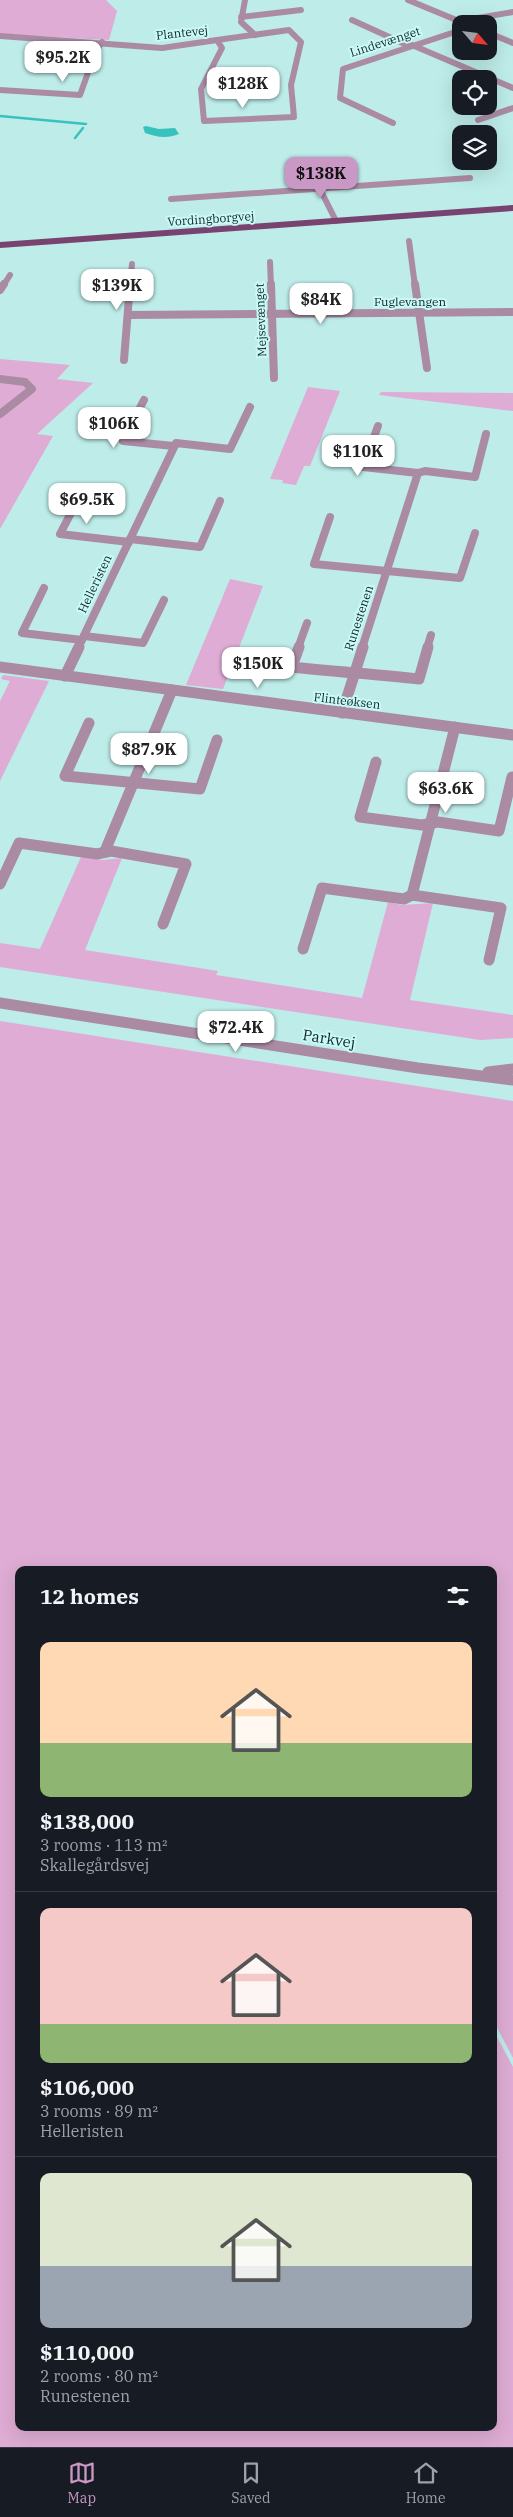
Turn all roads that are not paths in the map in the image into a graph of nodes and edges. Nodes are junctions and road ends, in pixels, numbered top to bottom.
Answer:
1 (244, 0) edge
2 (408, 0) edge
3 (301, 10) dead end
4 (513, 12) edge
5 (498, 15) edge
6 (241, 17) junction
7 (452, 18) edge
8 (352, 20) dead end
9 (452, 33) edge
10 (255, 35) junction
11 (0, 36) edge
12 (498, 37) edge
13 (217, 40) junction
14 (102, 42) junction
15 (513, 43) edge
16 (411, 46) junction
17 (29, 59) dead end
18 (92, 63) junction
19 (513, 88) edge
20 (0, 90) edge
21 (513, 108) edge
22 (478, 120) dead end
23 (393, 122) dead end
24 (470, 178) dead end
25 (320, 189) junction
26 (172, 199) dead end
27 (513, 208) edge
28 (336, 221) junction
29 (409, 241) dead end
30 (0, 245) edge
31 (270, 262) dead end
32 (132, 264) dead end
33 (10, 275) dead end
34 (0, 290) edge
35 (513, 312) edge
36 (418, 313) junction
37 (128, 314) junction
38 (272, 314) junction
39 (124, 360) dead end
40 (427, 368) dead end
41 (274, 378) dead end
42 (0, 379) edge
43 (144, 400) dead end
44 (250, 407) dead end
45 (0, 414) edge
46 (378, 426) dead end
47 (486, 434) dead end
48 (174, 446) junction
49 (418, 473) junction
50 (84, 488) dead end
51 (220, 501) dead end
52 (330, 517) dead end
53 (475, 533) dead end
54 (129, 541) junction
55 (386, 571) junction
56 (44, 588) dead end
57 (164, 600) dead end
58 (307, 623) dead end
59 (431, 635) dead end
60 (83, 638) junction
61 (0, 667) edge
62 (354, 673) junction
63 (65, 676) junction
64 (172, 690) junction
65 (342, 712) junction
66 (89, 723) dead end
67 (455, 727) junction
68 (513, 735) edge
69 (217, 740) dead end
70 (376, 762) dead end
71 (512, 777) edge
72 (133, 783) junction
73 (430, 824) junction
74 (105, 851) junction
75 (0, 884) edge
76 (412, 895) junction
77 (163, 924) dead end
78 (303, 950) dead end
79 (489, 960) dead end
80 (0, 1003) edge
81 (513, 1069) edge
82 (476, 1074) junction
83 (513, 1080) edge

1 - 6 street
2 - 7 street
3 - 6 street
4 - 5 street
6 - 10 street
8 - 16 street
9 - 16 street, Lindevænget
10 - 13 street, Plantevej
10 - 13 street, Plantevej
11 - 14 street, Plantevej
12 - 15 street
13 - 14 street, Plantevej
14 - 18 street
16 - 19 street
16 - 23 street, Lindevænget
17 - 18 street
18 - 20 street
21 - 22 street
24 - 25 street
25 - 26 street
25 - 28 street
27 - 28 main road, Vordingborgvej
28 - 30 main road, Vordingborgvej
29 - 36 street
31 - 38 street, Mejsevænget
32 - 37 street
33 - 34 street
35 - 36 street, Fuglevangen
36 - 38 street, Fuglevangen
36 - 40 street
37 - 38 street, Fuglevangen
37 - 39 street
38 - 41 street, Mejsevænget
42 - 45 street
43 - 48 street
44 - 48 street
46 - 49 street
47 - 49 street
48 - 54 street, Helleristen
49 - 55 street, Runestenen
50 - 54 street, Helleristen
51 - 54 street, Helleristen
52 - 55 street, Runestenen
53 - 55 street, Runestenen
54 - 60 street, Helleristen
55 - 62 street, Runestenen
56 - 60 street, Helleristen
57 - 60 street, Helleristen
58 - 62 street, Runestenen
59 - 62 street, Runestenen
60 - 63 street, Helleristen
61 - 63 street, Flinteøksen
62 - 65 street, Runestenen
63 - 64 street, Flinteøksen
64 - 65 street, Flinteøksen
64 - 72 street
65 - 67 street, Flinteøksen
66 - 72 street
67 - 68 street, Flinteøksen
67 - 73 street
69 - 72 street
70 - 73 street
71 - 73 street
72 - 74 street
73 - 76 street
74 - 75 street
74 - 77 street
76 - 78 street
76 - 79 street
80 - 82 street, Parkvej
81 - 82 street, Parkvej
82 - 83 street, Parkvej

